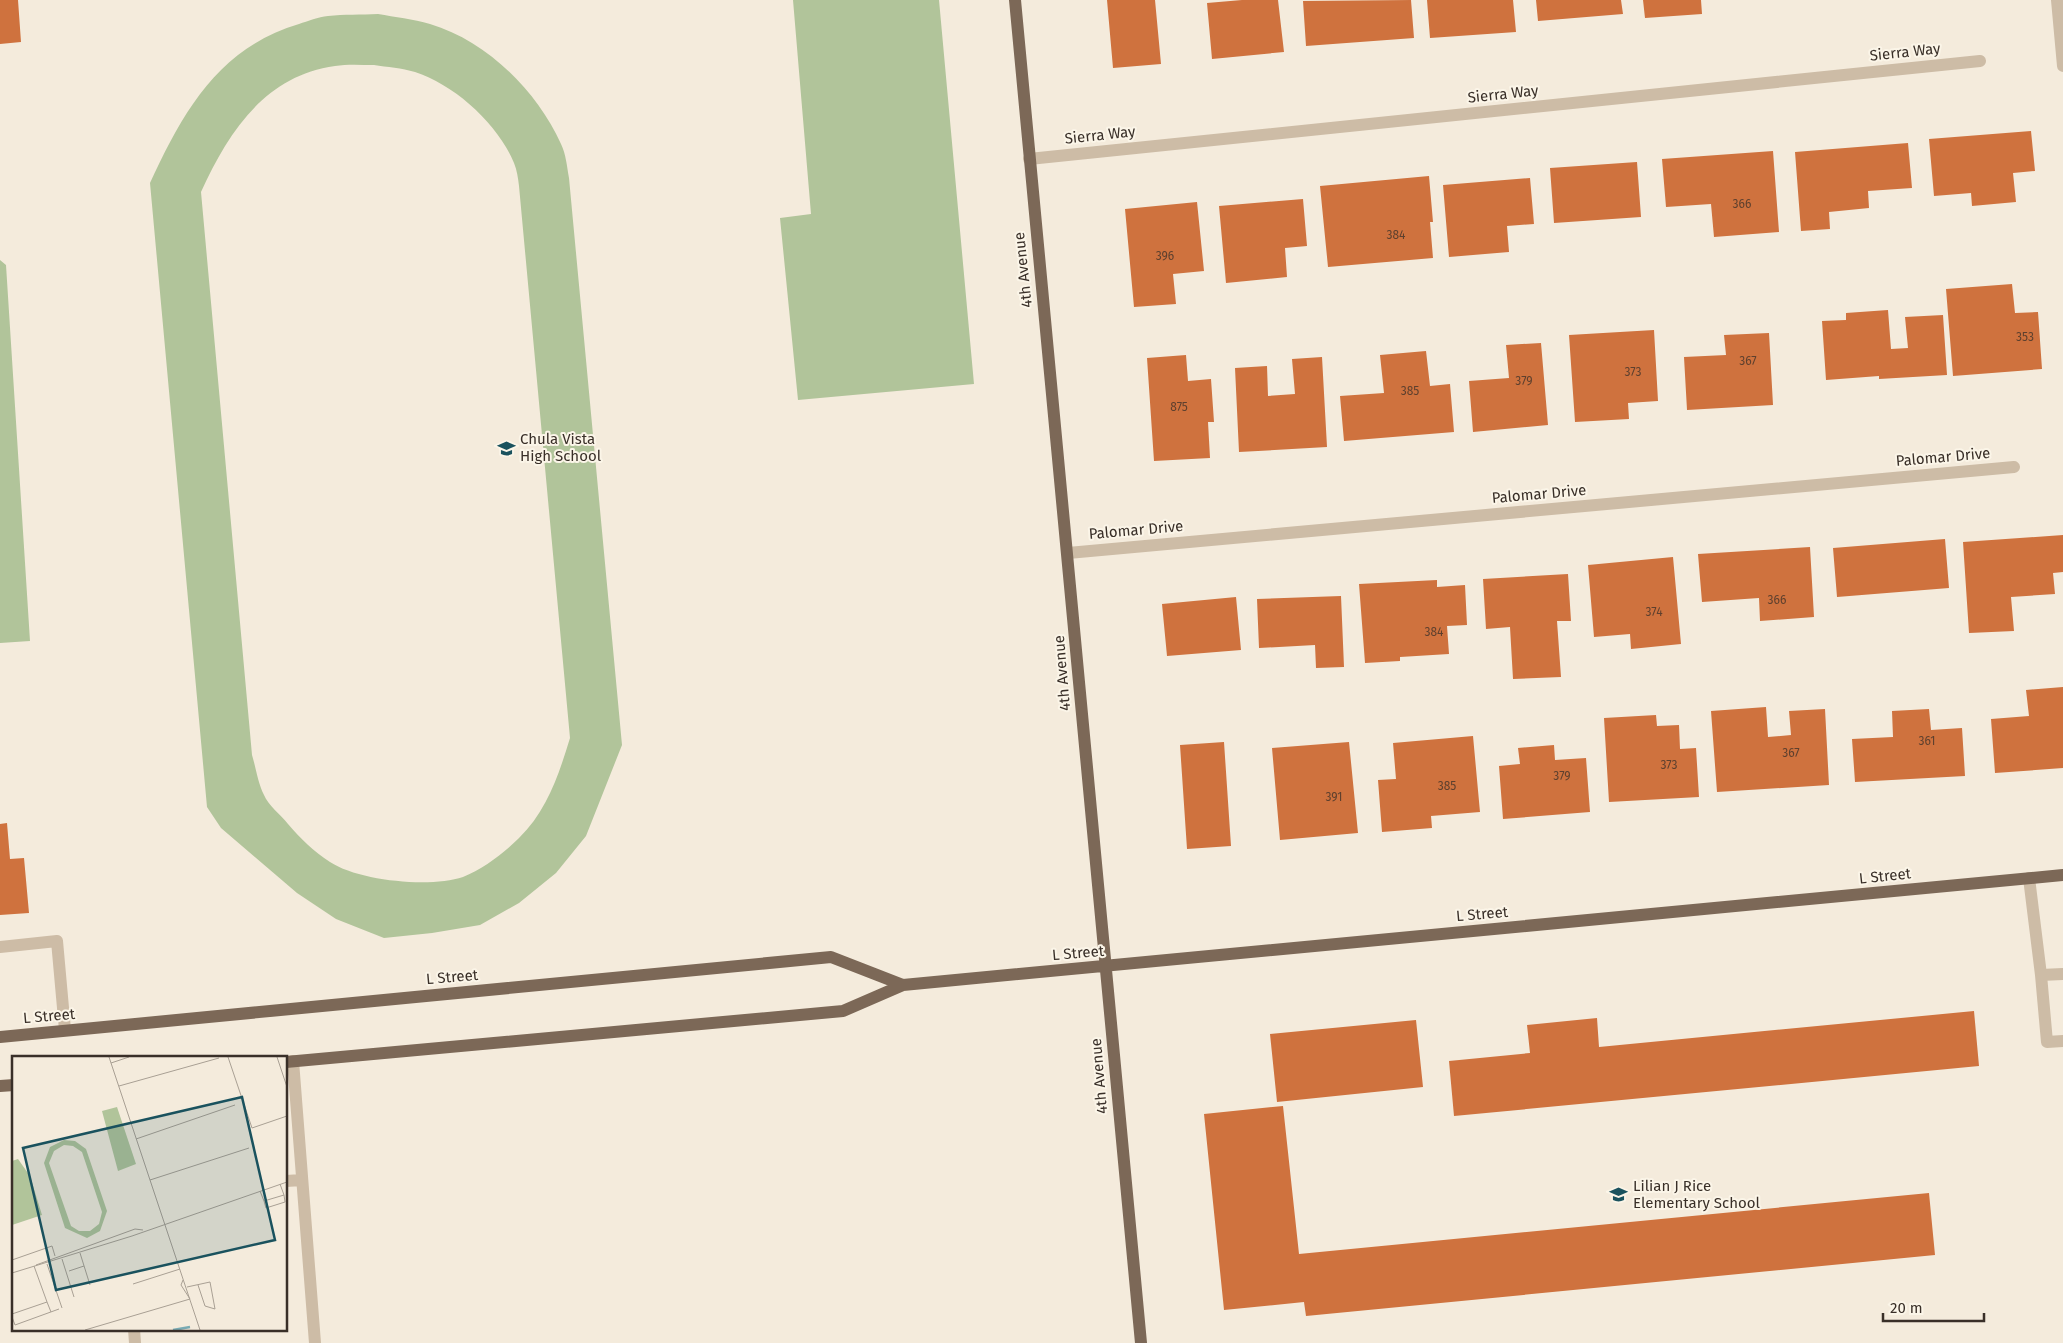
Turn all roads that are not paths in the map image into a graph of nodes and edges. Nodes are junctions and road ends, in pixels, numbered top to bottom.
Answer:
1 (1014, 0) edge
2 (2057, 0) edge
3 (1980, 61) dead end
4 (2063, 66) edge
5 (1029, 158) junction
6 (2014, 467) dead end
7 (1068, 552) junction
8 (2063, 875) edge
9 (2029, 878) junction
10 (0, 947) edge
11 (1106, 966) junction
12 (2063, 974) edge
13 (2041, 975) junction
14 (903, 985) junction
15 (65, 1030) junction
16 (0, 1037) edge
17 (2063, 1041) edge
18 (289, 1061) edge
19 (302, 1180) junction
20 (288, 1181) edge
21 (134, 1330) edge
22 (135, 1343) edge
23 (315, 1343) edge
24 (1141, 1343) edge

1 - 5 main road, 4th Avenue
2 - 4 street
3 - 5 street, Sierra Way
5 - 7 main road, 4th Avenue
6 - 7 street, Palomar Drive
7 - 11 main road, 4th Avenue
8 - 9 main road, L Street
9 - 11 main road, L Street
9 - 13 street
10 - 15 street
11 - 14 main road, L Street
11 - 24 main road, 4th Avenue
12 - 13 street
13 - 17 street
14 - 15 main road, L Street
14 - 18 main road, L Street
15 - 16 main road, L Street
18 - 19 street
19 - 20 street
19 - 23 street
21 - 22 street

